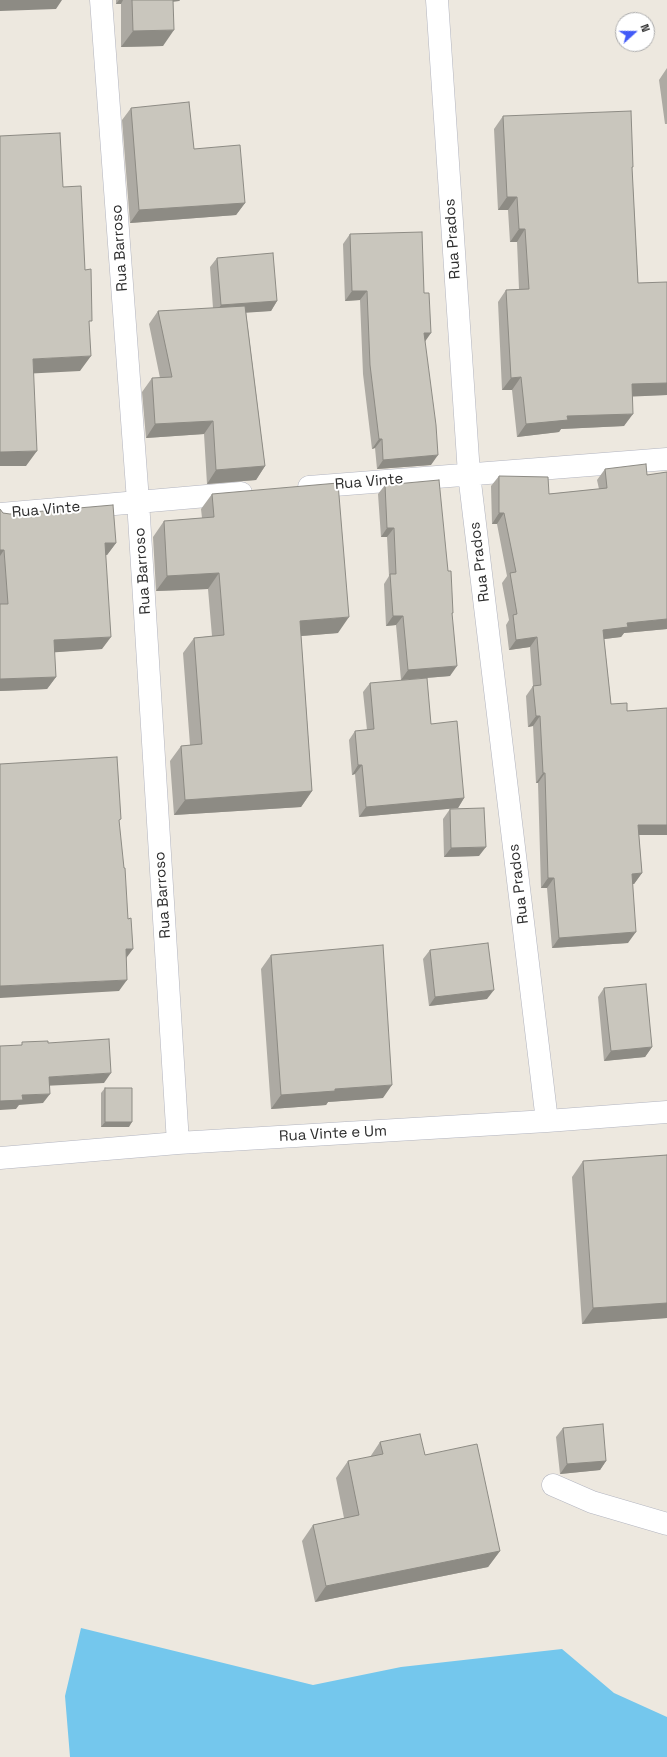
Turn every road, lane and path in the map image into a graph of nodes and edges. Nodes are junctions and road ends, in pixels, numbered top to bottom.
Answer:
1 (101, 0) edge
2 (438, 0) edge
3 (667, 459) edge
4 (469, 474) junction
5 (288, 489) edge
6 (264, 491) edge
7 (138, 502) junction
8 (0, 514) edge
9 (667, 1112) edge
10 (547, 1121) junction
11 (178, 1143) junction
12 (0, 1158) edge
13 (553, 1485) dead end
14 (667, 1524) edge

1 - 7 street, Rua Barroso
2 - 4 street, Rua Prados
3 - 4 street, Rua Vinte
4 - 5 street, Rua Vinte
4 - 10 street, Rua Prados
6 - 7 street, Rua Vinte
7 - 8 street, Rua Vinte
7 - 11 street, Rua Barroso
9 - 10 street, Rua Vinte e Um
10 - 11 street, Rua Vinte e Um
11 - 12 street, Rua Vinte e Um
13 - 14 street

